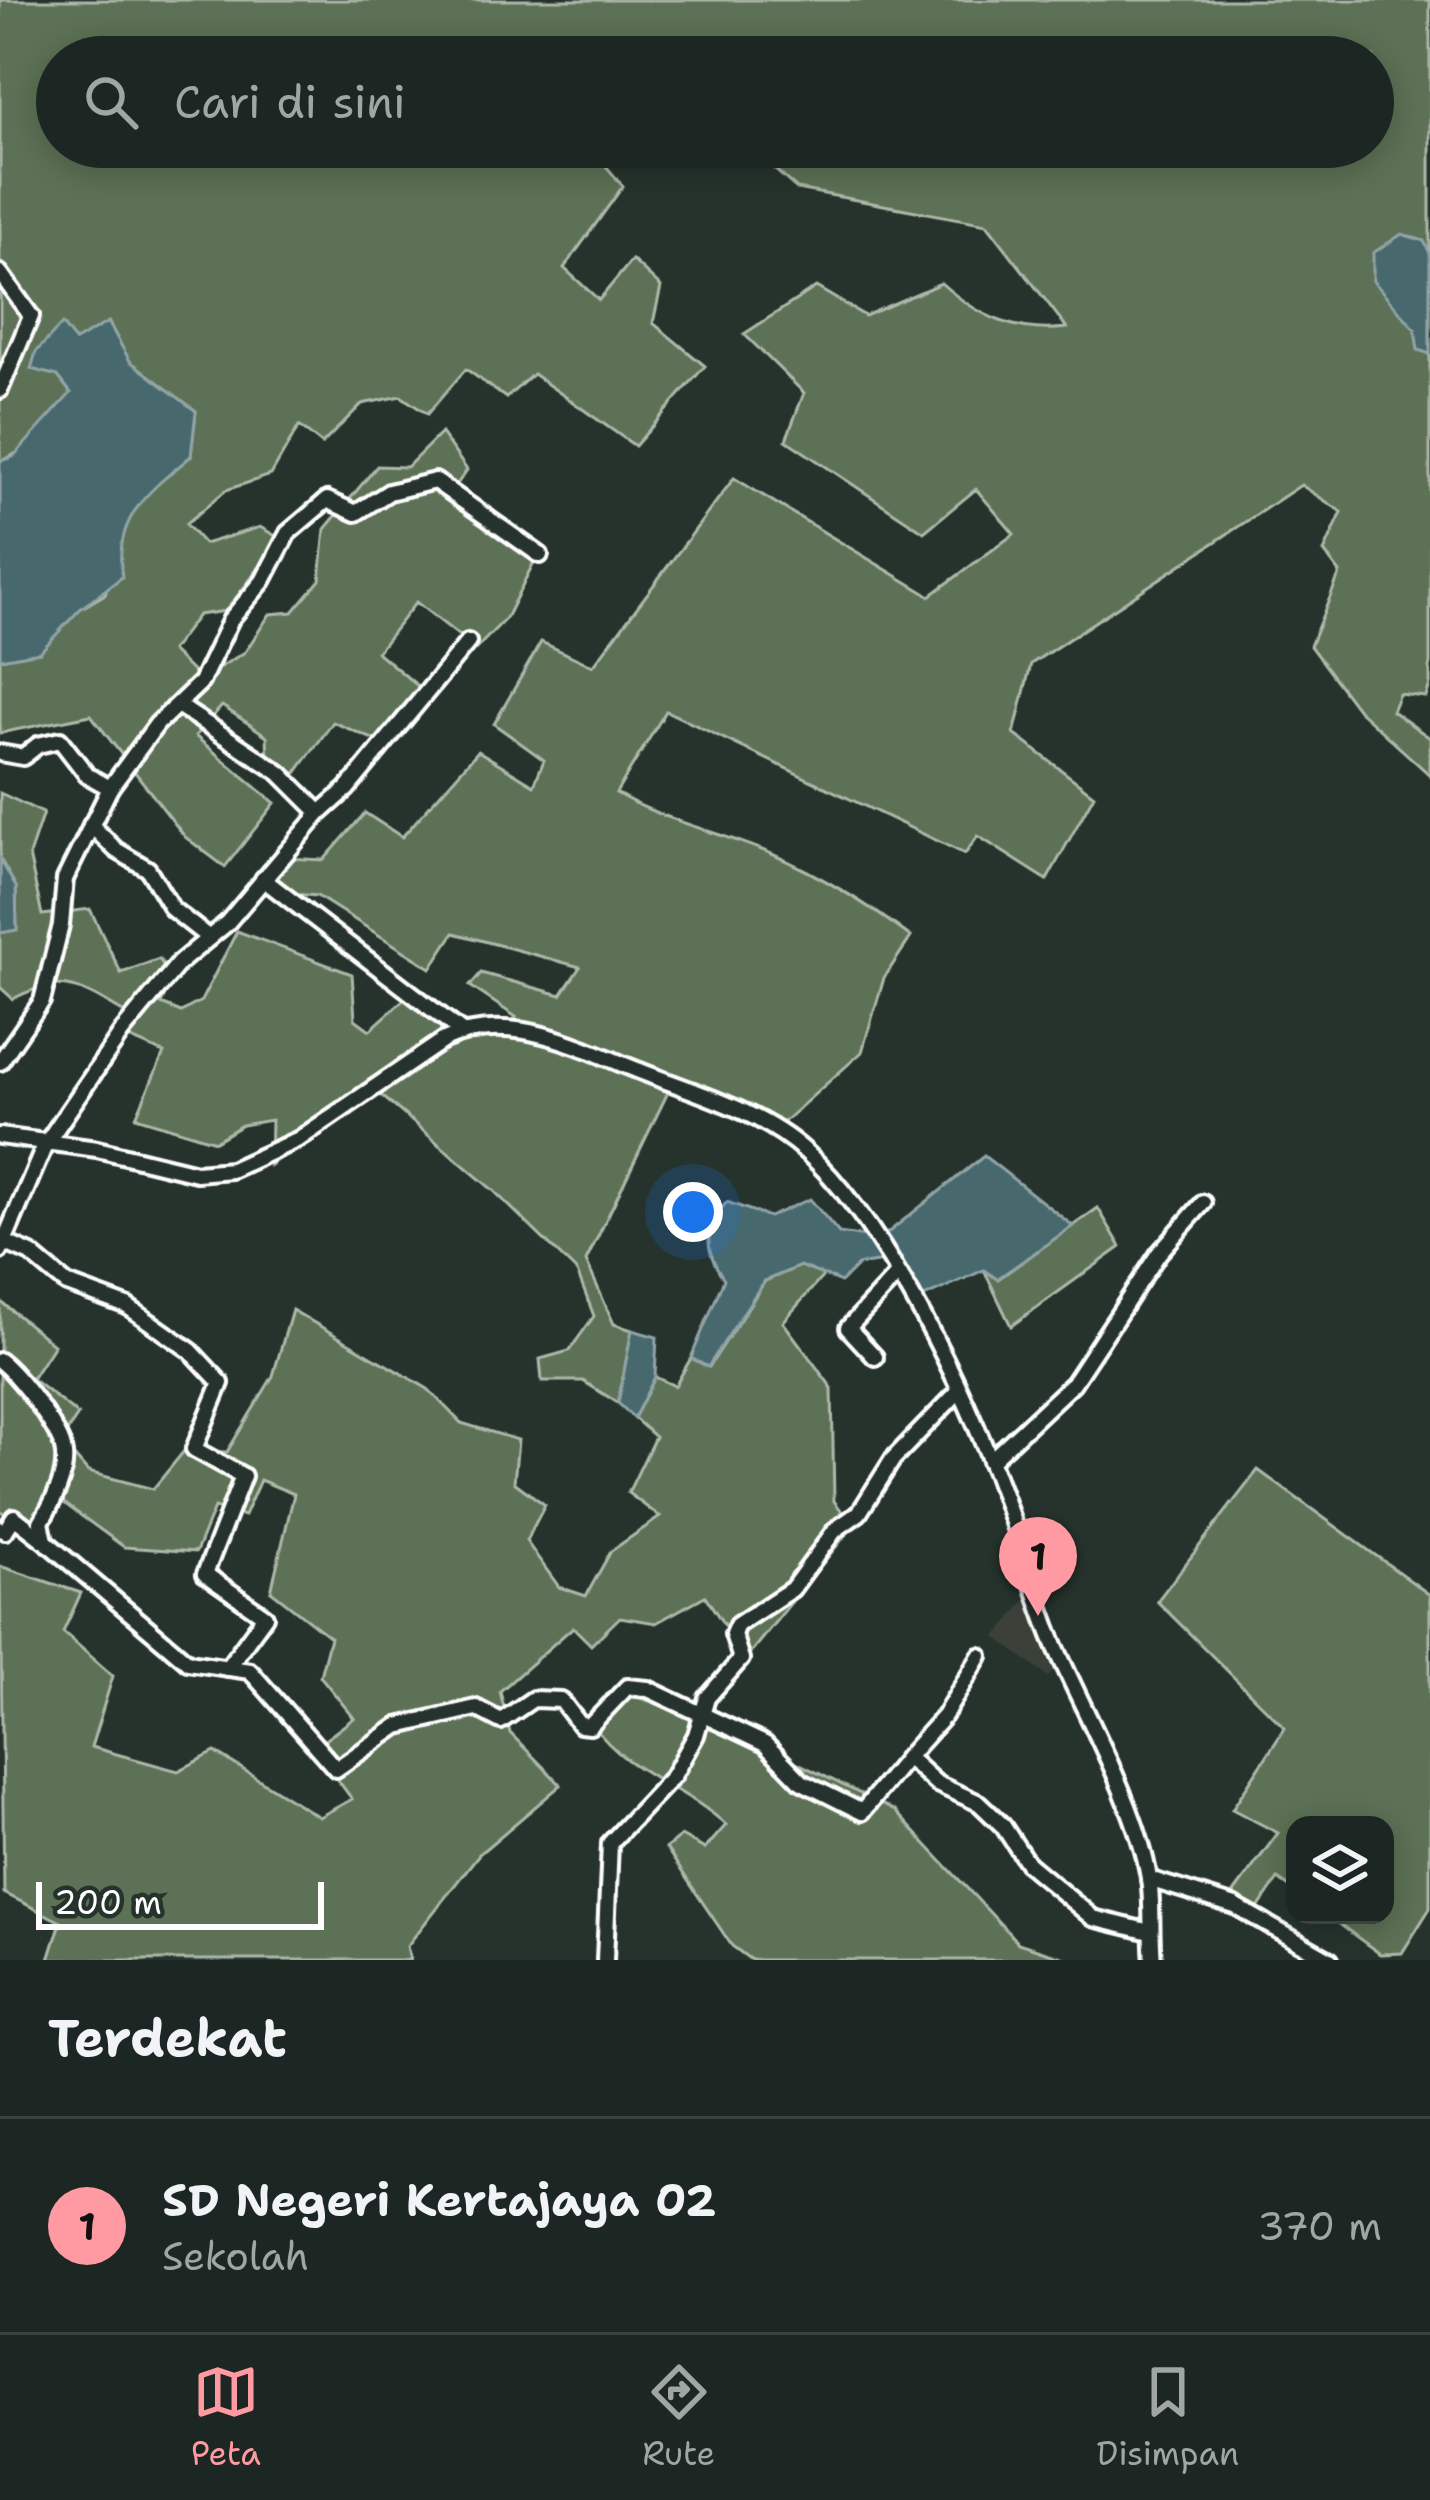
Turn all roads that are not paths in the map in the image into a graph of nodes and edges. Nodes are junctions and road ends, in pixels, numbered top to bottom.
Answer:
1 (0, 273) edge
2 (0, 390) edge
3 (540, 554) dead end
4 (468, 642) dead end
5 (179, 706) junction
6 (0, 753) edge
7 (110, 788) junction
8 (320, 813) junction
9 (91, 825) junction
10 (263, 879) junction
11 (209, 938) junction
12 (462, 1032) junction
13 (0, 1062) edge
14 (0, 1136) edge
15 (45, 1145) junction
16 (1204, 1202) dead end
17 (2, 1246) edge
18 (896, 1276) junction
19 (875, 1357) dead end
20 (0, 1361) edge
21 (957, 1393) junction
22 (990, 1461) junction
23 (0, 1529) edge
24 (45, 1541) junction
25 (980, 1656) dead end
26 (227, 1668) junction
27 (698, 1716) junction
28 (907, 1757) junction
29 (1149, 1879) junction
30 (1150, 1932) junction
31 (605, 1960) edge
32 (1153, 1960) edge
33 (1330, 1960) edge

1 - 2 street
3 - 5 street
4 - 8 street
5 - 7 street
5 - 8 street
6 - 7 street
7 - 9 street
8 - 10 street
9 - 11 street
9 - 13 street
10 - 11 street
10 - 12 street
11 - 15 street
12 - 15 street
12 - 18 street
14 - 15 street
15 - 17 street
16 - 22 street
17 - 26 street
18 - 19 street
18 - 21 street
20 - 24 street
21 - 22 street
21 - 27 street
22 - 29 street
23 - 24 street
24 - 26 street
25 - 28 street
26 - 27 street
27 - 28 street
27 - 31 street
28 - 30 street
29 - 30 street
29 - 33 street
30 - 32 street

